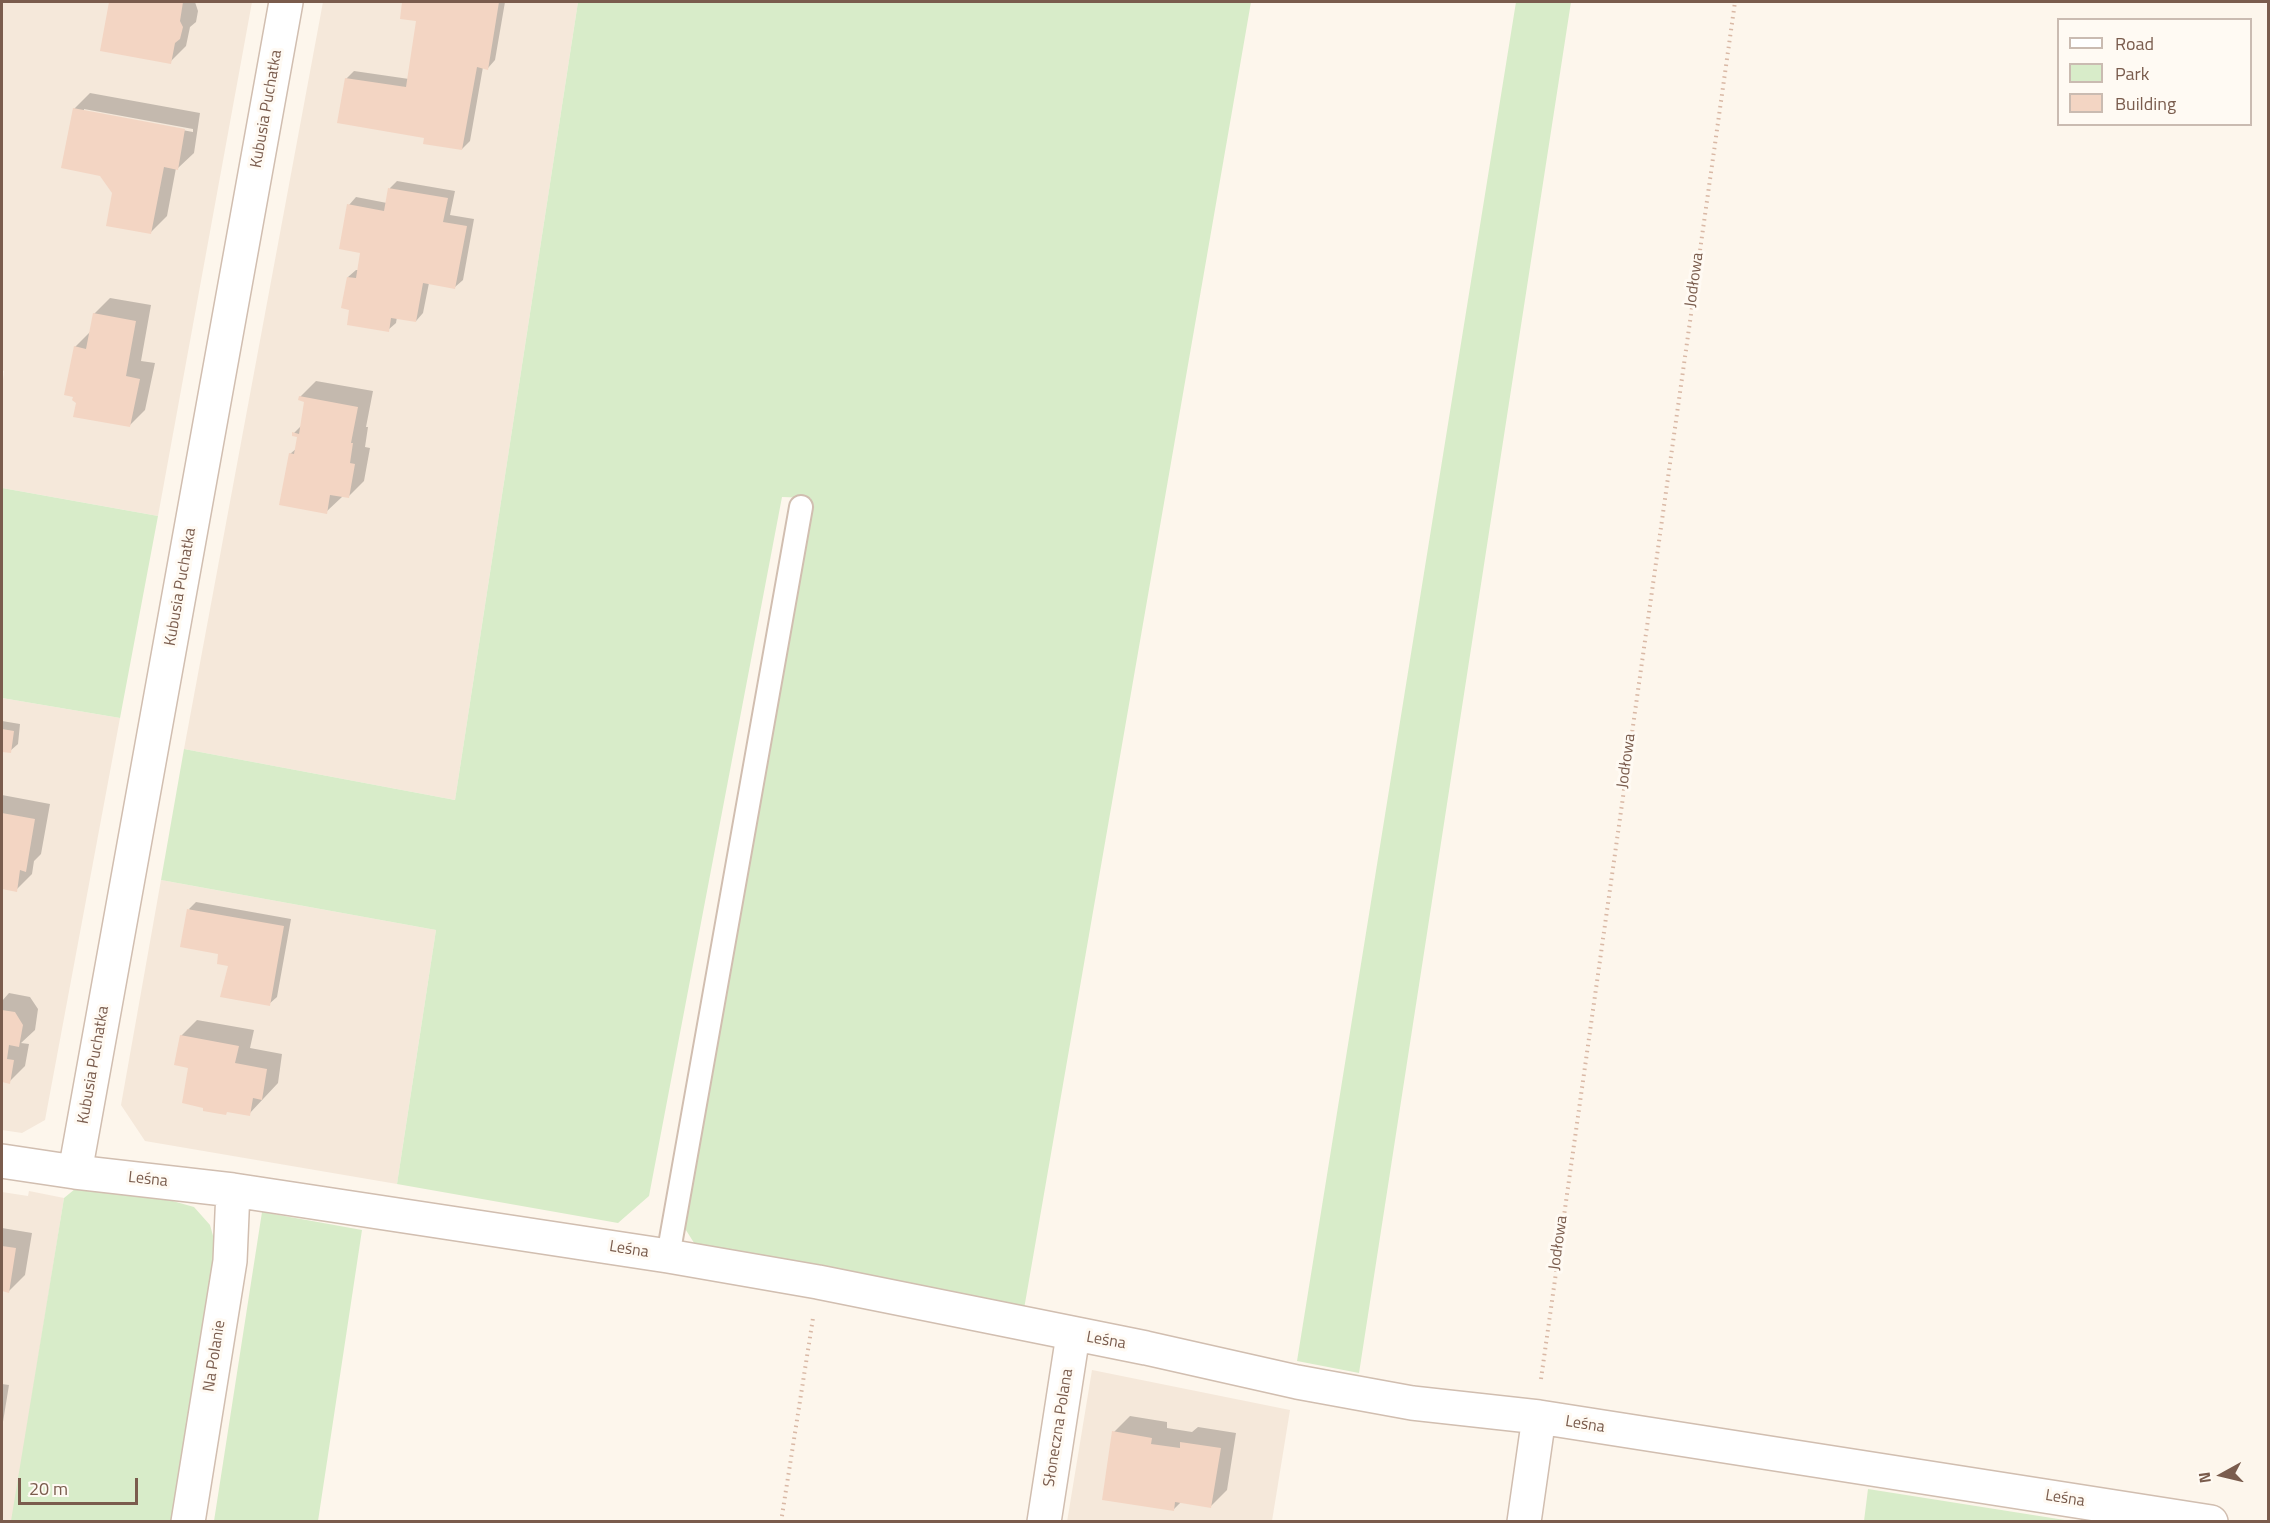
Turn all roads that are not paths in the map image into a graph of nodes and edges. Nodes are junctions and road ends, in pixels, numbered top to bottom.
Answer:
1 (286, 2) edge
2 (801, 507) dead end
3 (2, 1161) edge
4 (75, 1172) junction
5 (233, 1190) junction
6 (668, 1256) junction
7 (1073, 1335) junction
8 (1539, 1418) junction
9 (188, 1521) edge
10 (1044, 1521) edge
11 (1524, 1521) edge
12 (2211, 1521) edge

1 - 4 street, Kubusia Puchatka
2 - 6 lane
3 - 4 street, Leśna
4 - 5 street, Leśna
5 - 6 street, Leśna
5 - 9 street, Na Polanie
6 - 7 street, Leśna
7 - 8 street, Leśna
7 - 10 street, Słoneczna Polana
8 - 11 street
8 - 12 street, Leśna

